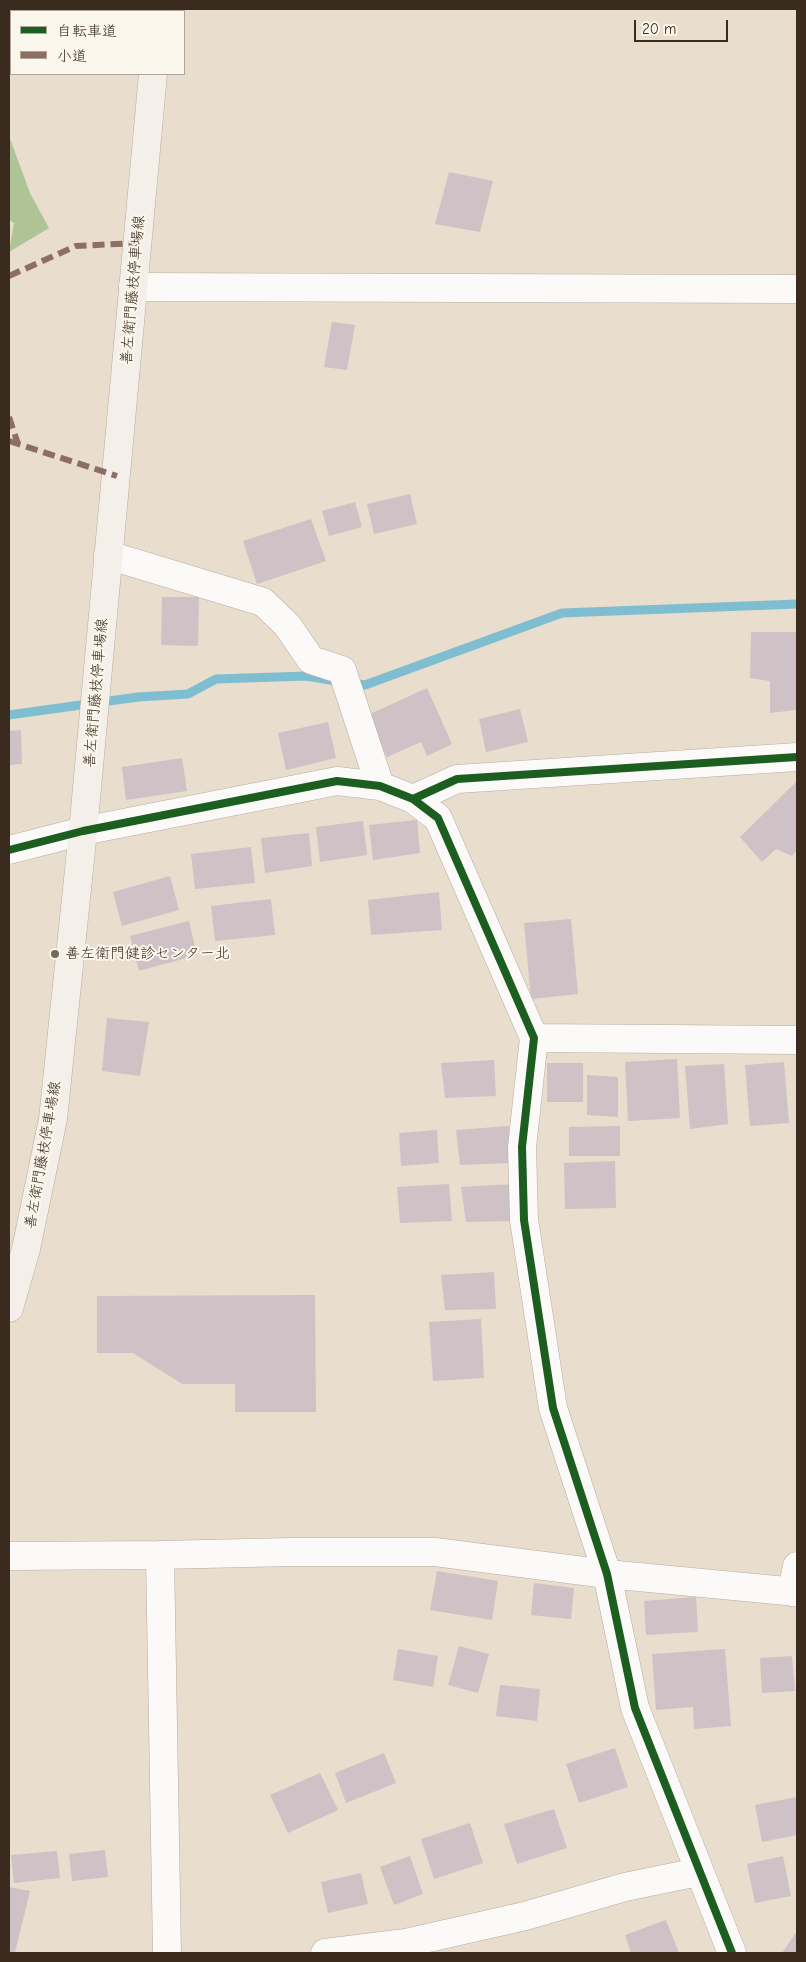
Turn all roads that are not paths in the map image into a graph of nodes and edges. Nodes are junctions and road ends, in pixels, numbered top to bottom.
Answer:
1 (153, 75) edge
2 (133, 287) junction
3 (797, 289) edge
4 (108, 555) junction
5 (797, 757) edge
6 (380, 786) junction
7 (413, 799) junction
8 (83, 832) junction
9 (9, 850) edge
10 (534, 1038) junction
11 (797, 1040) edge
12 (9, 1308) edge
13 (160, 1555) junction
14 (9, 1556) edge
15 (606, 1574) junction
16 (795, 1583) edge
17 (698, 1872) junction
18 (167, 1953) edge
19 (325, 1953) edge
20 (732, 1953) edge

1 - 2 main road, 善左衛門藤枝停車場線
2 - 3 street
2 - 4 main road, 善左衛門藤枝停車場線
4 - 6 street
4 - 8 main road, 善左衛門藤枝停車場線
5 - 7 street
6 - 7 street
6 - 8 street
7 - 10 street
8 - 9 street
8 - 12 main road, 善左衛門藤枝停車場線
10 - 11 street
10 - 15 street
13 - 14 street
13 - 15 street
13 - 18 street
15 - 16 street
15 - 17 street
17 - 19 street
17 - 20 street

